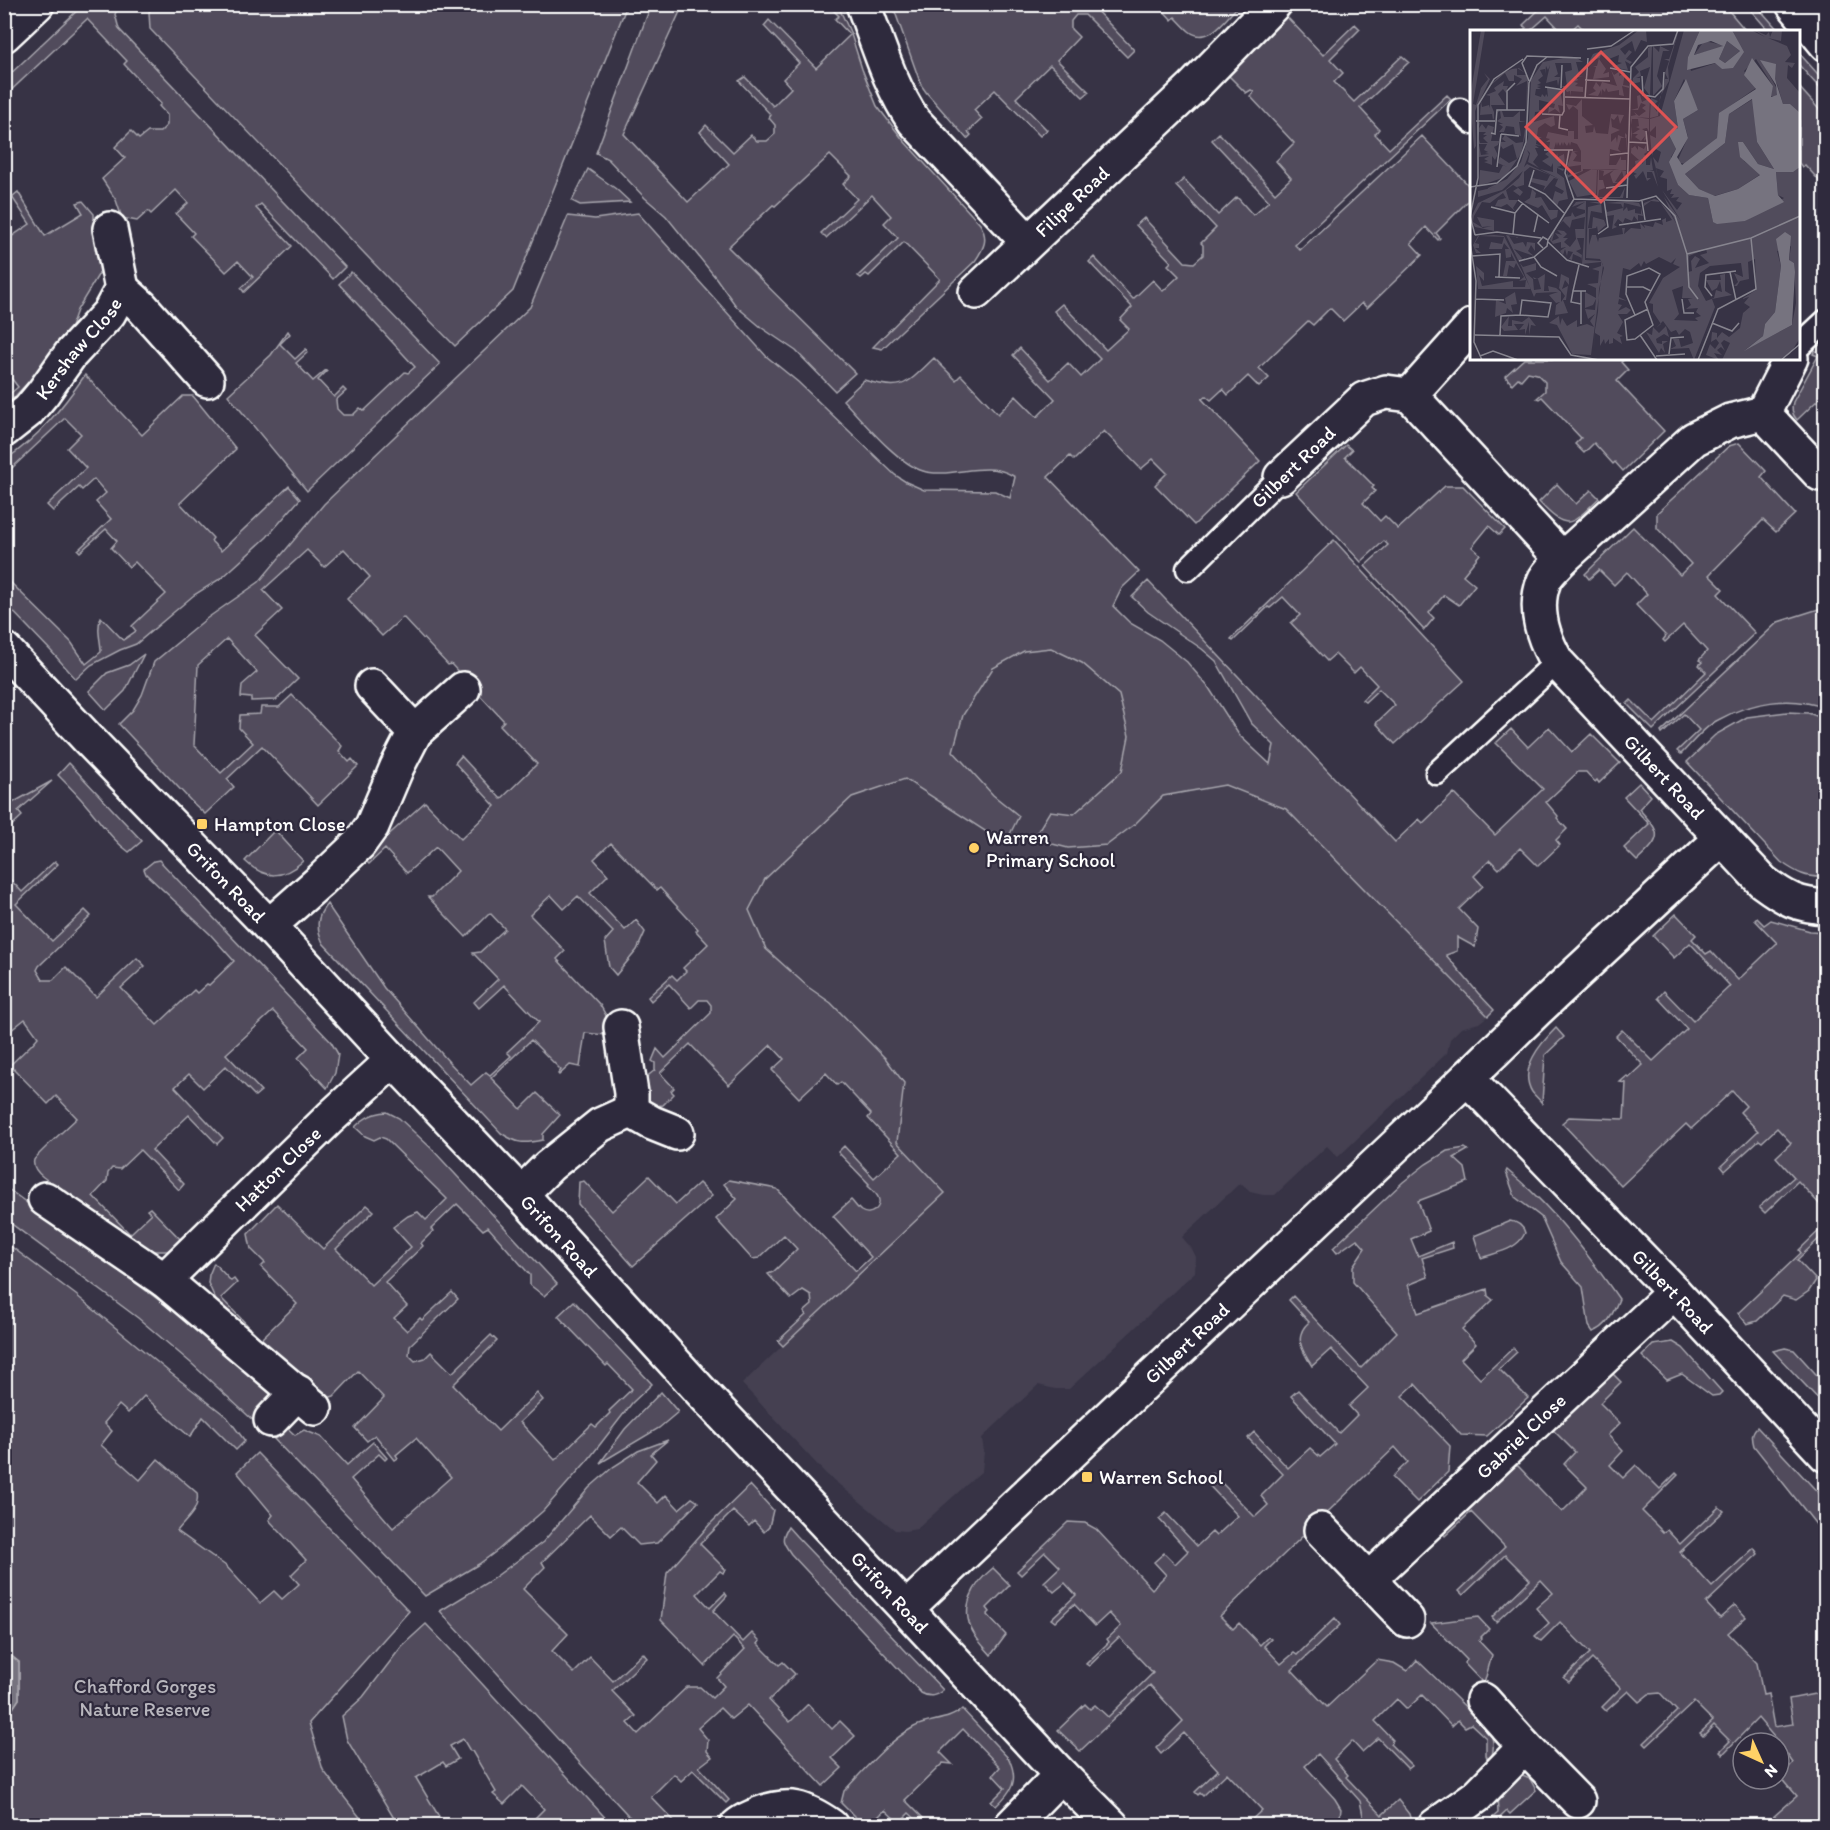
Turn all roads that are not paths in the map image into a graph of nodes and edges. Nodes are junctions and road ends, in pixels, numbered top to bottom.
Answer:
1 (37, 4) edge
2 (863, 4) edge
3 (1274, 4) edge
4 (1793, 4) edge
5 (4, 35) edge
6 (1826, 44) edge
7 (110, 229) dead end
8 (1028, 242) junction
9 (122, 289) junction
10 (976, 292) dead end
11 (1826, 321) edge
12 (1470, 328) edge
13 (1800, 345) edge
14 (1790, 360) edge
15 (207, 380) dead end
16 (1410, 395) junction
17 (1762, 413) junction
18 (4, 430) edge
19 (1281, 477) joint
20 (1823, 477) edge
21 (1562, 559) junction
22 (1188, 569) dead end
23 (4, 649) edge
24 (1557, 662) junction
25 (372, 686) dead end
26 (463, 689) dead end
27 (415, 732) junction
28 (1437, 773) dead end
29 (1722, 837) junction
30 (1826, 907) edge
31 (269, 926) junction
32 (621, 1027) dead end
33 (393, 1060) junction
34 (1467, 1078) junction
35 (631, 1111) junction
36 (677, 1133) dead end
37 (521, 1194) junction
38 (45, 1199) dead end
39 (164, 1280) junction
40 (1674, 1292) junction
41 (271, 1420) dead end
42 (1826, 1455) edge
43 (1321, 1530) dead end
44 (1368, 1580) junction
45 (906, 1609) junction
46 (1407, 1620) dead end
47 (1482, 1700) dead end
48 (1525, 1747) junction
49 (1061, 1775) junction
50 (1578, 1801) dead end
51 (737, 1826) edge
52 (831, 1826) edge
53 (1011, 1826) edge
54 (1112, 1826) edge
55 (1435, 1826) edge

1 - 5 street
2 - 8 street, Filipe Road
3 - 8 street, Filipe Road
4 - 6 street
7 - 9 street, Kershaw Close
8 - 10 street
9 - 15 street, Kershaw Close
9 - 18 street, Kershaw Close
11 - 13 lane
12 - 16 street
14 - 17 street
16 - 19 street, Gilbert Road
16 - 21 street
17 - 20 street
17 - 21 street, Gilbert Road
19 - 22 lane, Gilbert Road
21 - 24 street, Gilbert Road
23 - 31 street, Grifon Road
24 - 28 lane
24 - 29 street, Gilbert Road
25 - 27 street
26 - 27 street
27 - 31 street
29 - 30 street, Gilbert Road
29 - 34 street, Gilbert Road
31 - 33 street, Grifon Road
32 - 35 street
33 - 37 street, Grifon Road
33 - 39 street, Hatton Close
34 - 40 street, Gilbert Road
34 - 45 street, Gilbert Road
35 - 36 street
35 - 37 street
37 - 45 street, Grifon Road
38 - 39 street
39 - 41 street
40 - 42 street, Gilbert Road
40 - 44 street, Gabriel Close
43 - 44 street
44 - 46 street
45 - 49 street, Grifon Road
47 - 48 street
48 - 50 street
48 - 55 street
49 - 53 street
49 - 54 street, Grifon Road
51 - 52 street

